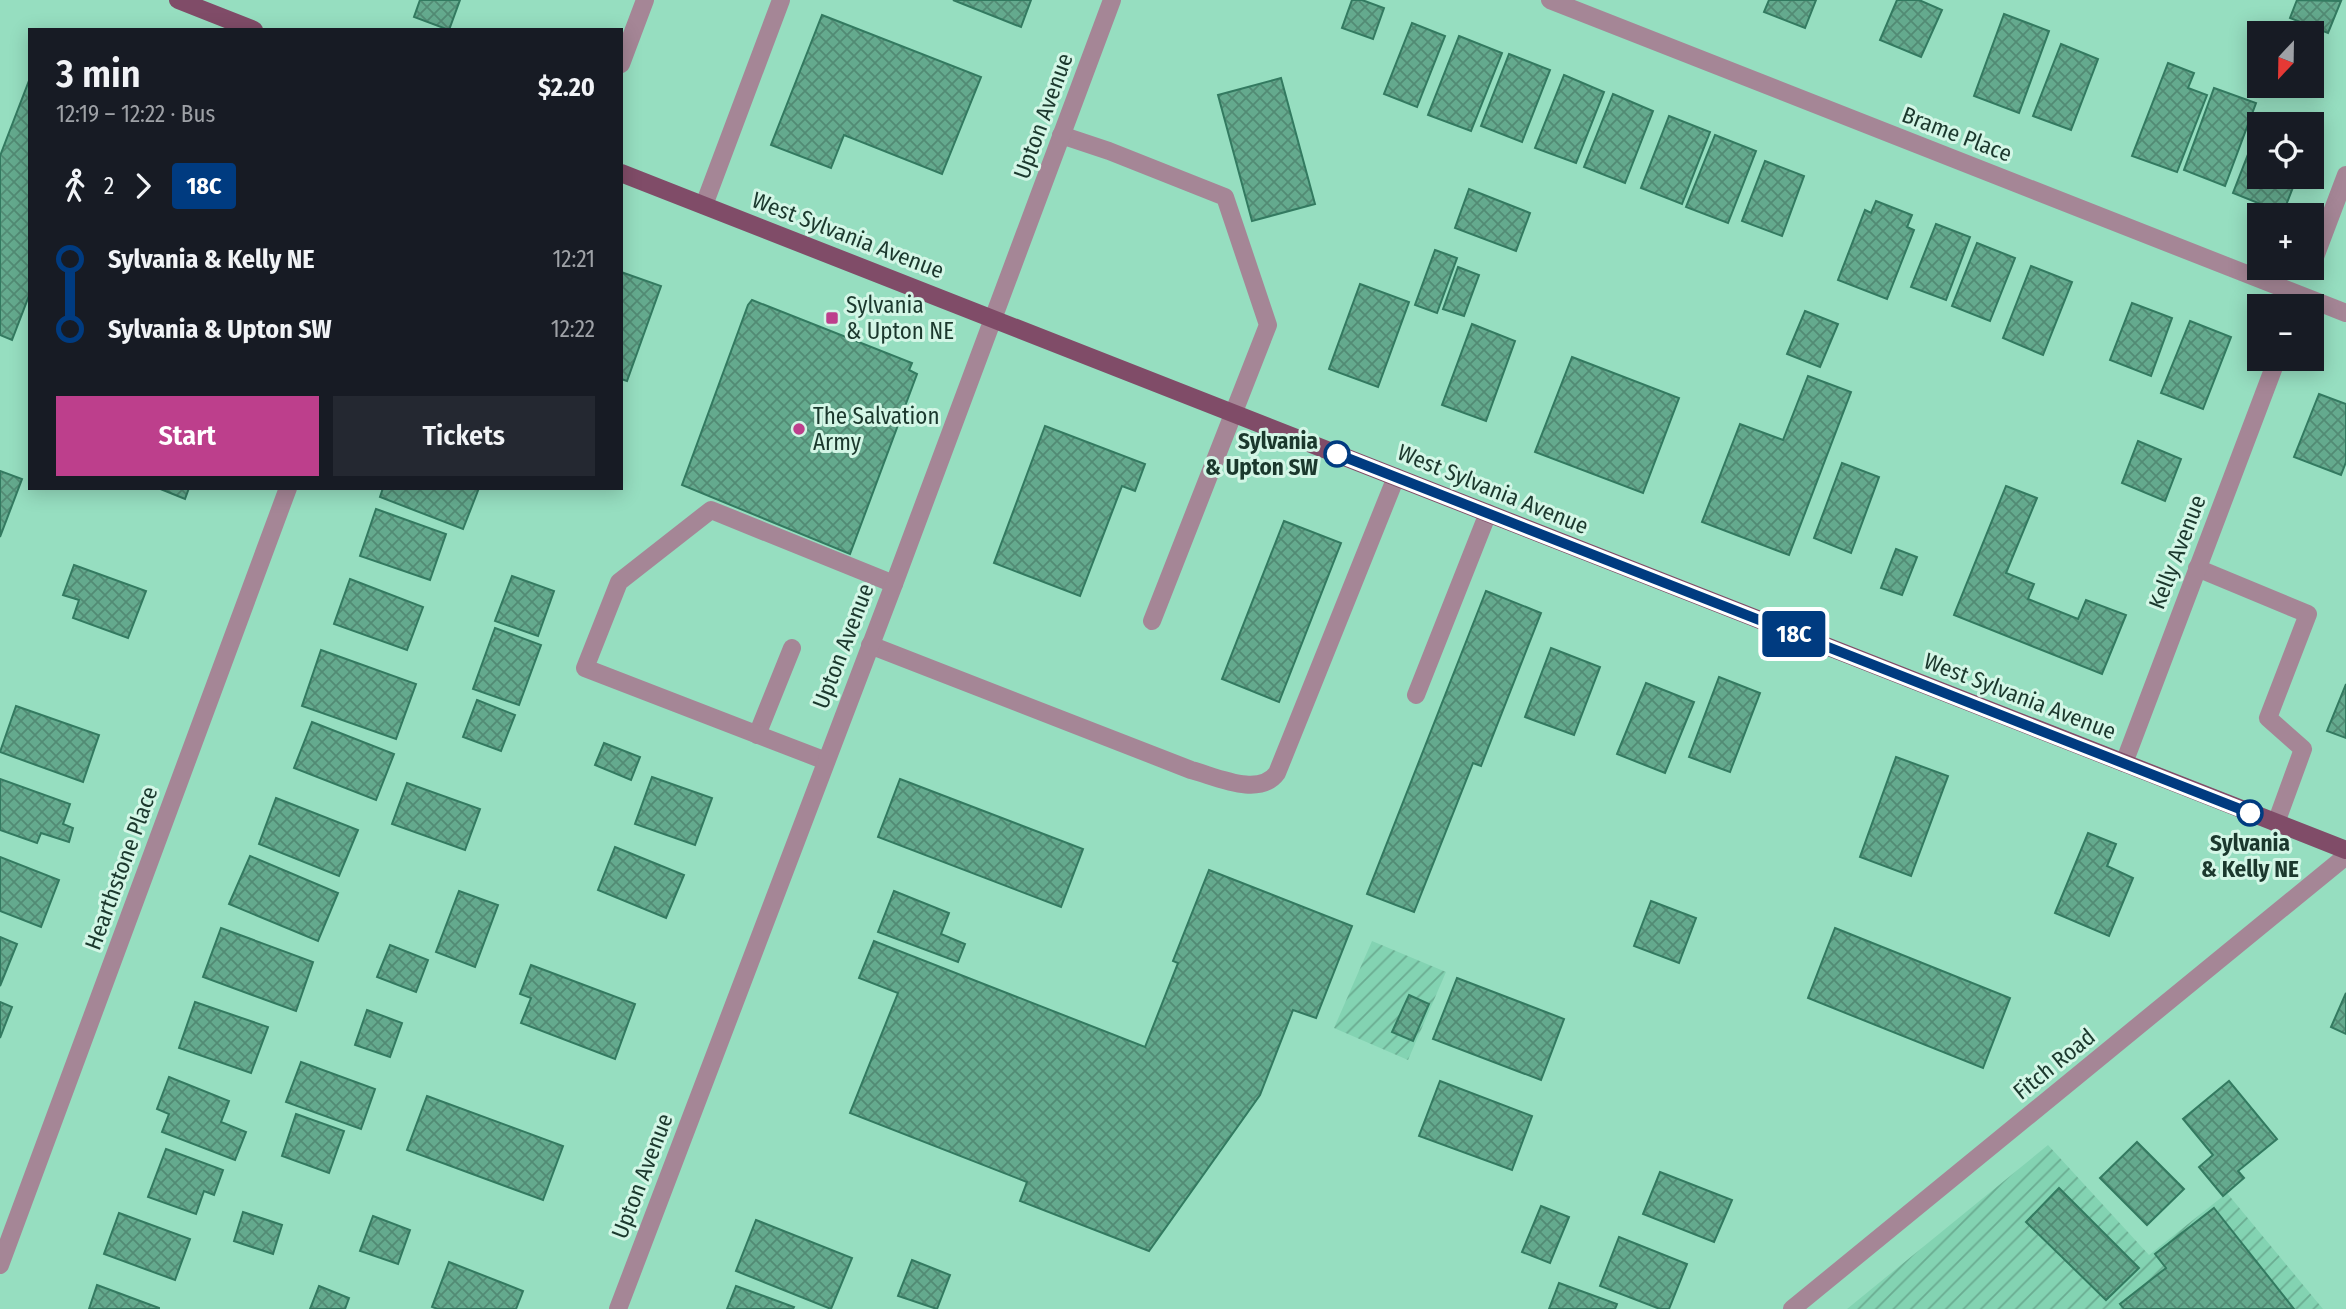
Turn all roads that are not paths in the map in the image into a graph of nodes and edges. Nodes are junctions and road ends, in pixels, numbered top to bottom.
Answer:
1 (178, 0) edge
2 (645, 0) edge
3 (781, 0) edge
4 (1112, 0) edge
5 (1550, 0) edge
6 (249, 28) edge
7 (623, 59) edge
8 (1062, 135) junction
9 (623, 174) edge
10 (2346, 175) edge
11 (704, 205) junction
12 (2324, 233) edge
13 (2281, 294) edge
14 (2324, 308) edge
15 (2346, 313) edge
16 (993, 319) junction
17 (2272, 371) edge
18 (1233, 413) junction
19 (1396, 477) junction
20 (287, 490) edge
21 (1488, 513) junction
22 (2197, 568) junction
23 (894, 583) junction
24 (1152, 621) dead end
25 (870, 645) junction
26 (792, 648) dead end
27 (1416, 695) dead end
28 (757, 735) junction
29 (826, 761) junction
30 (2124, 763) junction
31 (2276, 823) junction
32 (2346, 850) edge
33 (2346, 856) edge
34 (0, 1265) edge
35 (618, 1309) edge
36 (1792, 1309) edge

1 - 6 main road
2 - 7 street
3 - 11 street
4 - 8 street, Upton Avenue
5 - 13 street, Brame Place
8 - 16 street, Upton Avenue
8 - 18 street
9 - 11 main road, West Sylvania Avenue
10 - 12 street
11 - 16 main road, West Sylvania Avenue
14 - 15 street, Brame Place
16 - 18 main road, West Sylvania Avenue
16 - 23 street, Upton Avenue
17 - 22 street, Kelly Avenue
18 - 19 main road, West Sylvania Avenue
18 - 24 street
19 - 21 main road, West Sylvania Avenue
19 - 25 street
20 - 34 street, Hearthstone Place
21 - 27 street
21 - 30 main road, West Sylvania Avenue
22 - 30 street, Kelly Avenue
22 - 31 street
23 - 25 street, Upton Avenue
23 - 28 street
25 - 29 street, Upton Avenue
26 - 28 street
28 - 29 street
29 - 35 street, Upton Avenue
30 - 31 main road, West Sylvania Avenue
31 - 32 main road, West Sylvania Avenue
33 - 36 street, Fitch Road

